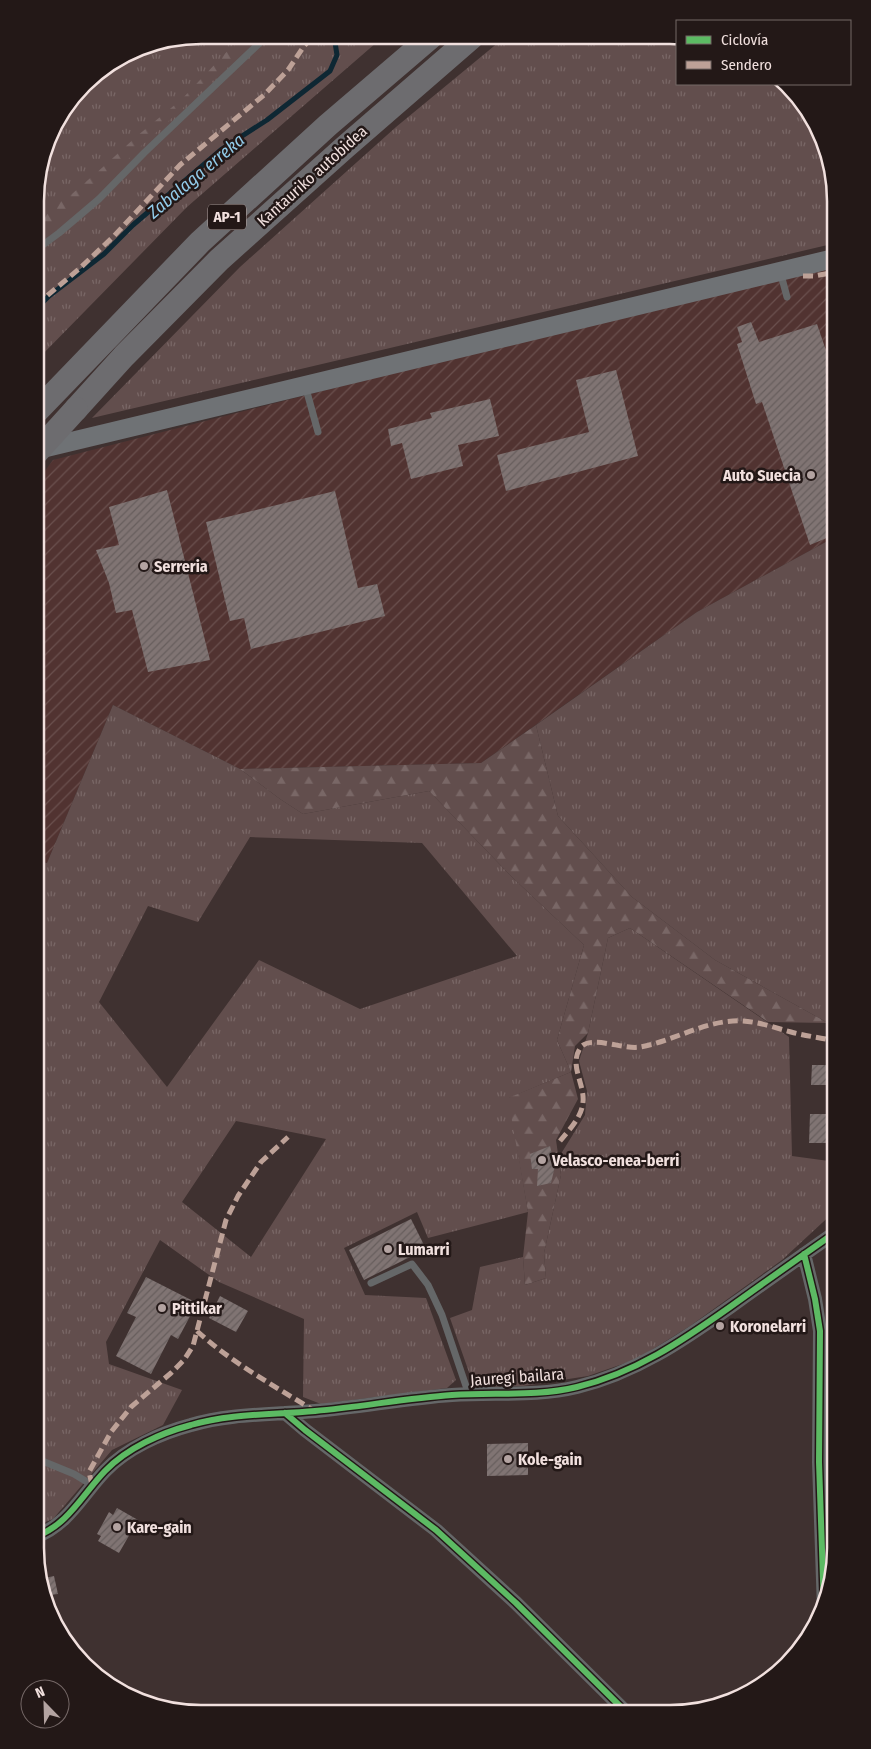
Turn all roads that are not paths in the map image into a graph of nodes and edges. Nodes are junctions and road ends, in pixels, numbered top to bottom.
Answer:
1 (259, 44) edge
2 (423, 44) edge
3 (464, 44) edge
4 (44, 244) edge
5 (827, 260) edge
6 (780, 271) junction
7 (787, 297) dead end
8 (305, 385) junction
9 (44, 404) edge
10 (318, 432) dead end
11 (44, 434) edge
12 (70, 442) junction
13 (44, 443) edge
14 (44, 450) edge
15 (827, 1238) edge
16 (804, 1254) junction
17 (371, 1283) dead end
18 (469, 1395) junction
19 (285, 1413) junction
20 (44, 1462) edge
21 (92, 1485) junction
22 (44, 1533) edge
23 (823, 1583) edge
24 (619, 1705) edge

1 - 4 lane
2 - 9 highway, Kantauriko autobidea / AP-1
3 - 13 highway, Kantauriko autobidea / AP-1, bridge
5 - 6 main road
6 - 7 lane
6 - 8 main road
8 - 10 lane
8 - 12 main road
11 - 12 lane
12 - 14 main road
15 - 16 street, Jauregi bailara
16 - 18 street, Jauregi bailara
16 - 23 street
17 - 18 lane
18 - 19 street, Jauregi bailara
19 - 21 street, Jauregi bailara
19 - 24 street
20 - 21 lane
21 - 22 street, Jauregi bailara

